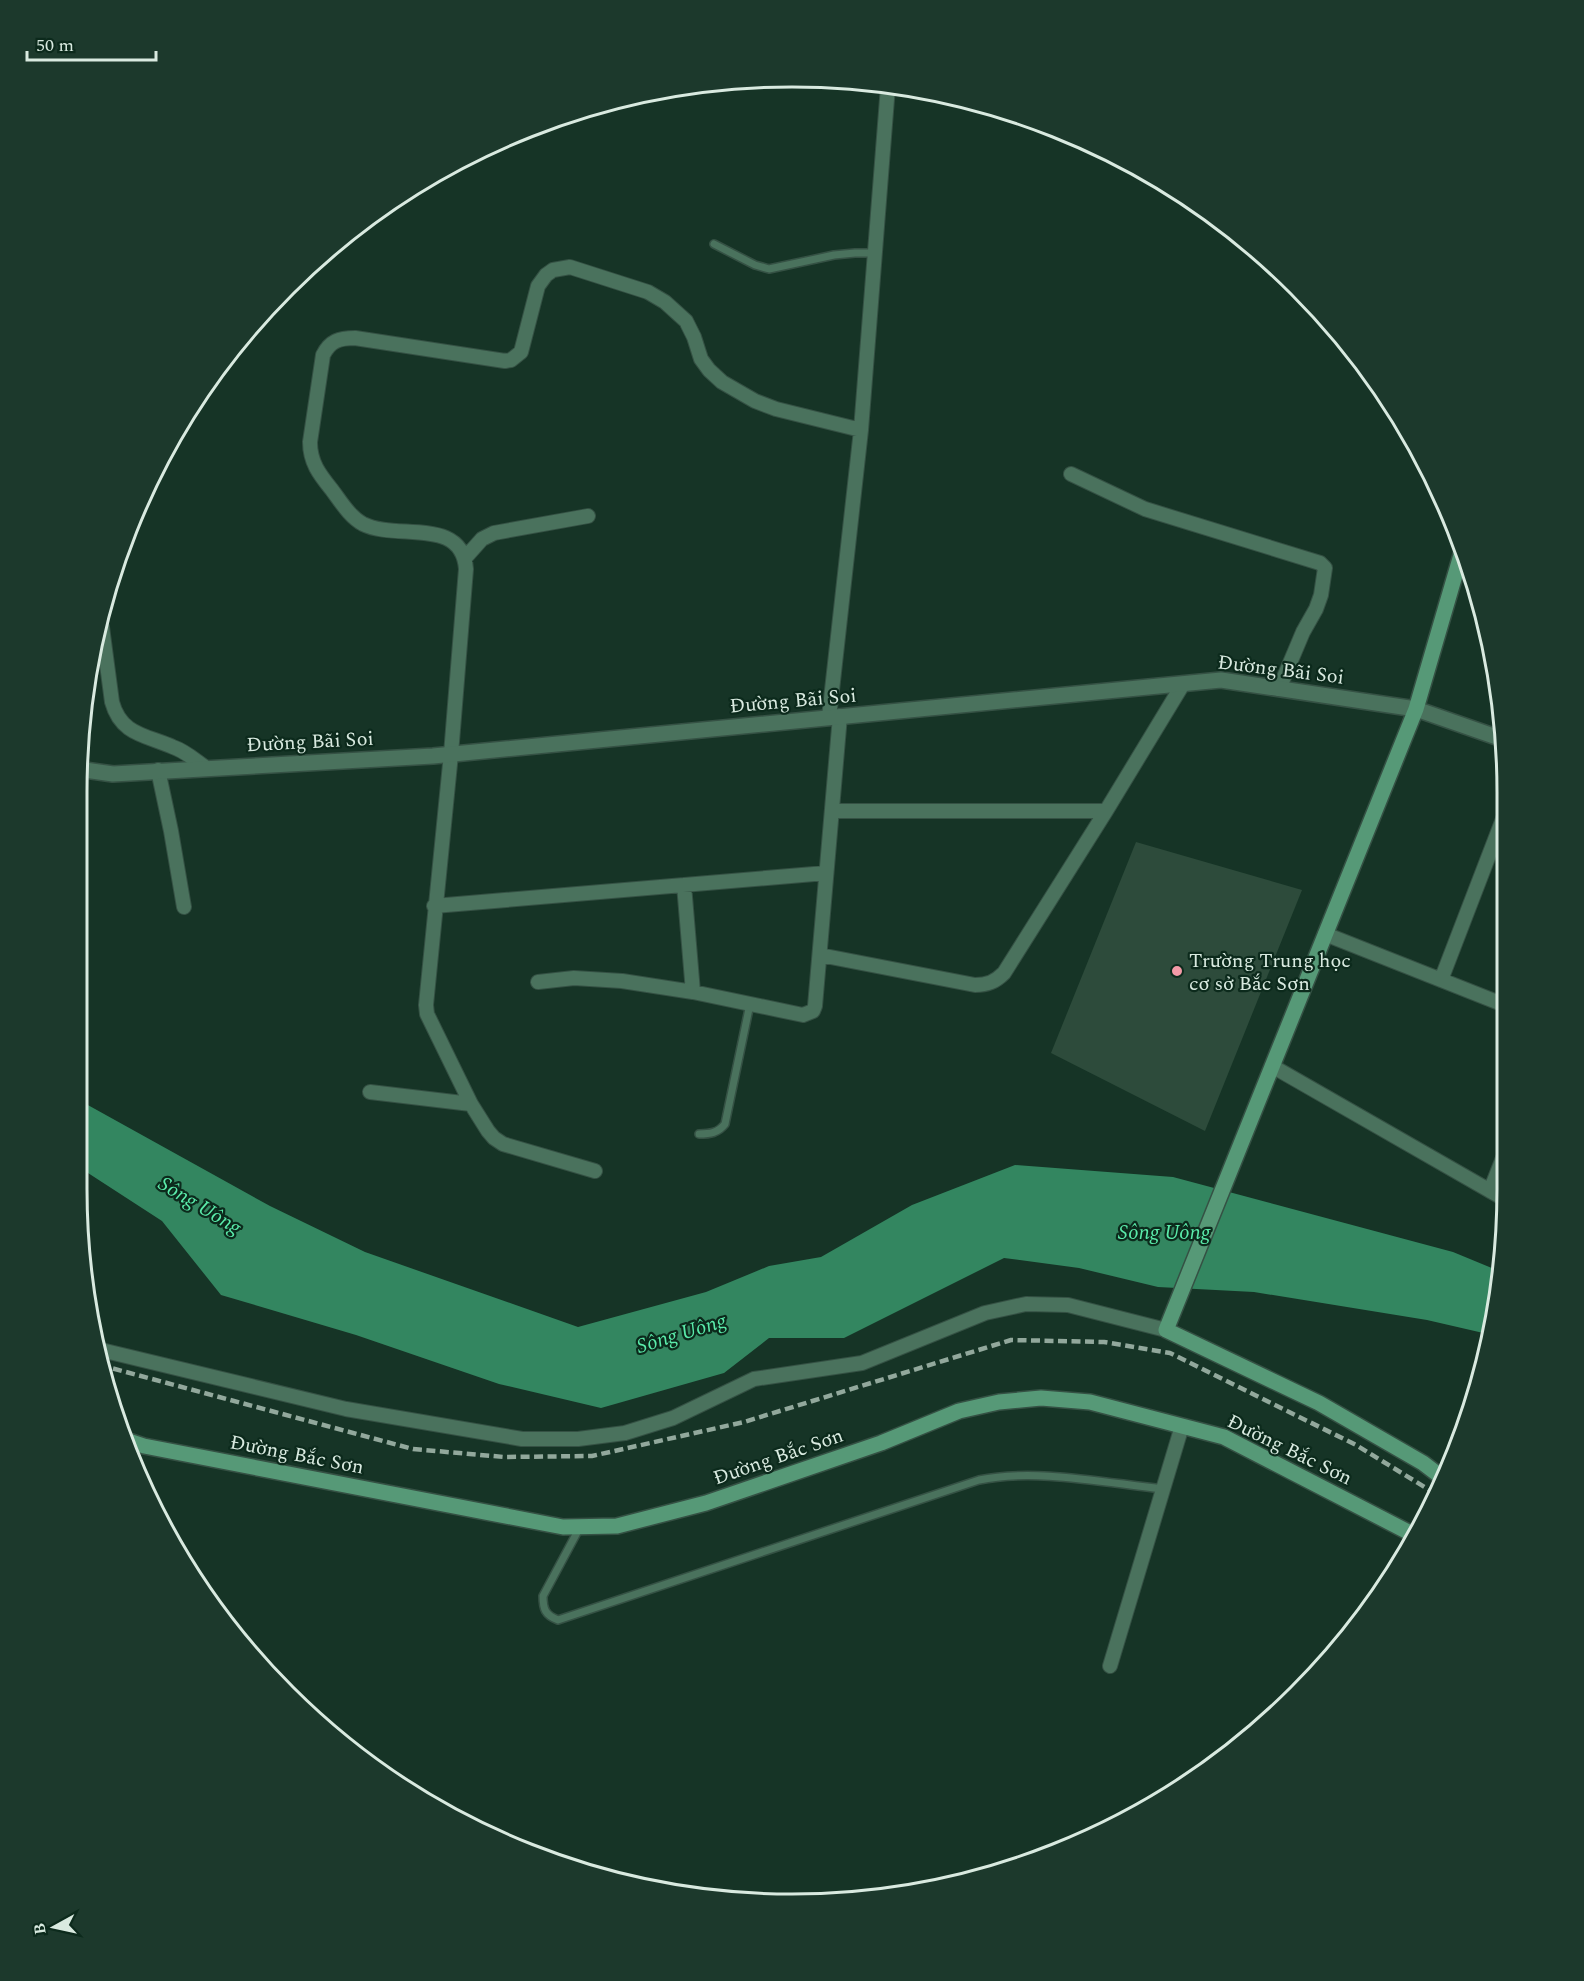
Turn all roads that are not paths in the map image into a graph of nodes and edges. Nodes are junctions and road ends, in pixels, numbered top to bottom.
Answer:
1 (887, 94) edge
2 (714, 244) dead end
3 (876, 254) junction
4 (861, 430) junction
5 (1071, 474) dead end
6 (588, 516) dead end
7 (465, 558) junction
8 (1459, 562) edge
9 (104, 641) edge
10 (1183, 684) junction
11 (1279, 689) junction
12 (1416, 709) junction
13 (835, 717) junction
14 (1494, 736) edge
15 (451, 754) junction
16 (205, 767) junction
17 (88, 770) edge
18 (158, 770) junction
19 (832, 811) junction
20 (1106, 812) junction
21 (1497, 835) edge
22 (826, 873) junction
23 (684, 885) junction
24 (434, 906) junction
25 (184, 907) dead end
26 (1325, 934) junction
27 (820, 955) junction
28 (1440, 980) junction
29 (538, 981) dead end
30 (693, 992) junction
31 (1497, 1002) edge
32 (750, 1004) junction
33 (1272, 1066) junction
34 (370, 1092) dead end
35 (471, 1104) junction
36 (699, 1134) dead end
37 (595, 1171) dead end
38 (1497, 1175) edge
39 (1491, 1191) junction
40 (1497, 1194) edge
41 (1168, 1323) junction
42 (106, 1351) edge
43 (1182, 1426) junction
44 (135, 1444) edge
45 (1437, 1473) edge
46 (1163, 1489) junction
47 (580, 1527) junction
48 (1408, 1532) edge
49 (1110, 1666) dead end

1 - 3 street
2 - 3 lane
3 - 4 street
4 - 7 street
4 - 13 street
5 - 11 street
6 - 7 street
7 - 15 street
8 - 12 main road
9 - 16 street
10 - 11 street, Đường Bãi Soi
10 - 13 street, Đường Bãi Soi
10 - 20 street
11 - 12 street, Đường Bãi Soi
12 - 14 street, Đường Bãi Soi
12 - 26 main road
13 - 15 street, Đường Bãi Soi
13 - 19 street
15 - 16 street, Đường Bãi Soi
15 - 24 street
16 - 18 street, Đường Bãi Soi
17 - 18 street, Đường Bãi Soi
18 - 25 street
19 - 20 street
19 - 22 street
20 - 27 street
21 - 28 street
22 - 23 street
22 - 27 street
23 - 24 street
23 - 30 street
24 - 35 street
26 - 28 street
26 - 33 main road
27 - 32 street
28 - 31 street
29 - 30 street
30 - 32 street
32 - 36 lane
33 - 39 street
33 - 41 main road
34 - 35 street
35 - 37 street
38 - 39 street
39 - 40 street
41 - 42 street
41 - 45 main road
43 - 46 street
43 - 47 main road, Đường Bắc Sơn
43 - 48 main road, Đường Bắc Sơn
44 - 47 main road, Đường Bắc Sơn
46 - 47 lane
46 - 49 street

